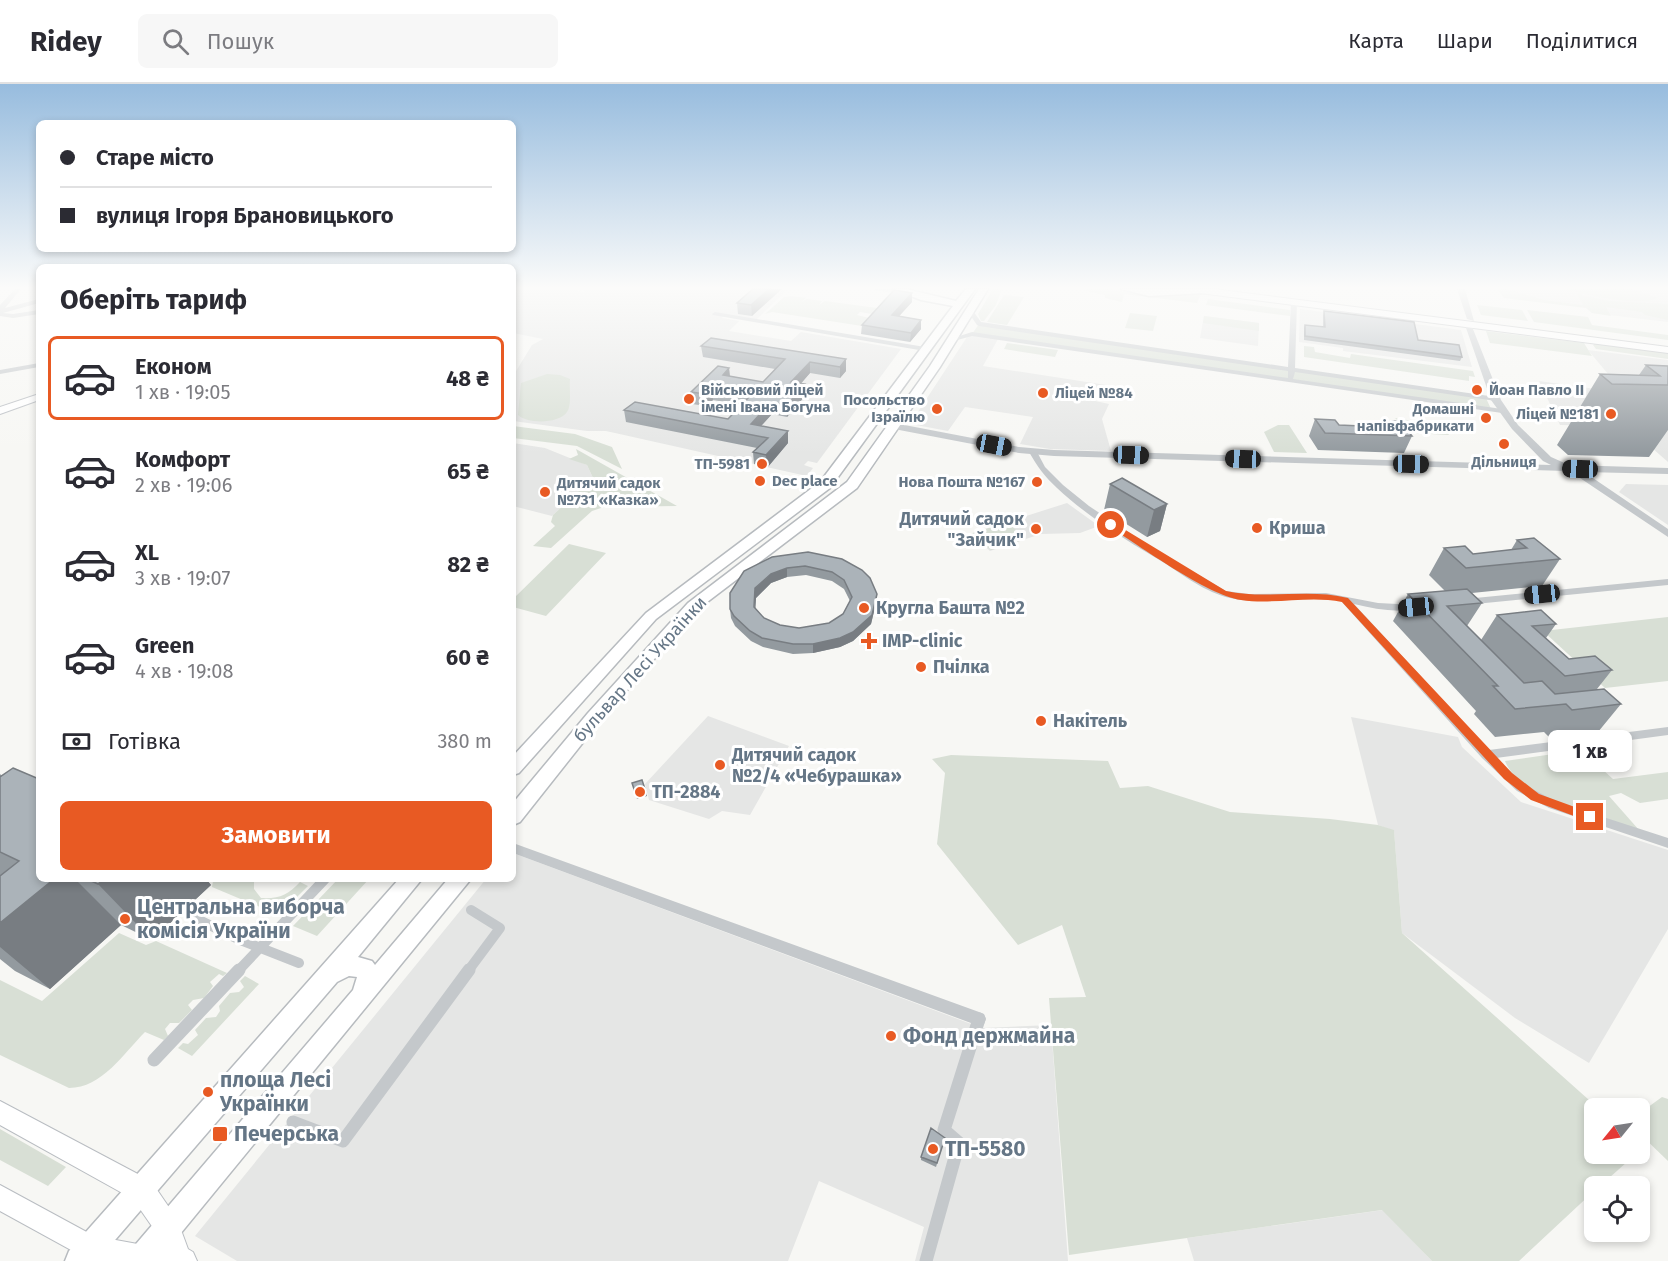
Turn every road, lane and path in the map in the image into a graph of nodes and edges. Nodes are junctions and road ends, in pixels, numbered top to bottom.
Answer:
1 (890, 344) edge
2 (930, 344) edge
3 (947, 344) edge
4 (1041, 344) edge
5 (1111, 344) edge
6 (1291, 344) edge
7 (1477, 344) edge
8 (1625, 344) edge
9 (926, 350) junction
10 (1668, 350) edge
11 (36, 366) edge
12 (1290, 371) junction
13 (0, 372) edge
14 (1291, 380) junction
15 (36, 399) edge
16 (1496, 399) junction
17 (0, 411) edge
18 (1502, 411) junction
19 (872, 422) junction
20 (894, 426) junction
21 (1033, 452) junction
22 (1566, 468) junction
23 (1668, 471) edge
24 (1668, 534) edge
25 (1668, 582) edge
26 (1345, 600) junction
27 (1460, 603) edge
28 (1426, 606) edge
29 (1668, 731) edge
30 (1486, 755) junction
31 (516, 765) edge
32 (516, 813) edge
33 (1668, 843) edge
34 (516, 849) edge
35 (322, 882) edge
36 (409, 882) edge
37 (458, 882) edge
38 (471, 910) dead end
39 (195, 918) dead end
40 (261, 947) junction
41 (299, 963) dead end
42 (325, 978) junction
43 (362, 996) junction
44 (979, 1019) joint
45 (154, 1060) dead end
46 (0, 1112) edge
47 (293, 1122) dead end
48 (142, 1190) junction
49 (0, 1197) edge
50 (168, 1228) junction
51 (85, 1254) edge
52 (142, 1259) edge
53 (181, 1260) edge
54 (926, 1261) edge

1 - 9 street
2 - 9 main road, бульвар Лесі Українки
3 - 20 main road, бульвар Лесі Українки
4 - 14 street
5 - 12 street
6 - 12 street
7 - 16 street
8 - 10 highway
9 - 19 main road, бульвар Лесі Українки
11 - 13 street
12 - 14 street
12 - 16 street
14 - 18 street
15 - 17 main road
16 - 18 street
18 - 22 street
19 - 20 main road
19 - 31 main road, бульвар Лесі Українки
20 - 21 street
20 - 32 main road, бульвар Лесі Українки
21 - 22 street
21 - 26 street
22 - 23 street
22 - 24 street
25 - 27 street
26 - 28 street
26 - 30 street
29 - 30 street
30 - 33 street
34 - 44 street
35 - 40 street
36 - 42 main road
37 - 43 main road
38 - 47 street
39 - 40 street
40 - 41 street
40 - 45 street
42 - 43 main road
42 - 48 main road
43 - 50 main road
44 - 54 street
46 - 48 main road
48 - 50 main road
48 - 51 main road
49 - 51 main road
50 - 52 main road
50 - 53 main road
51 - 52 main road
52 - 53 main road

